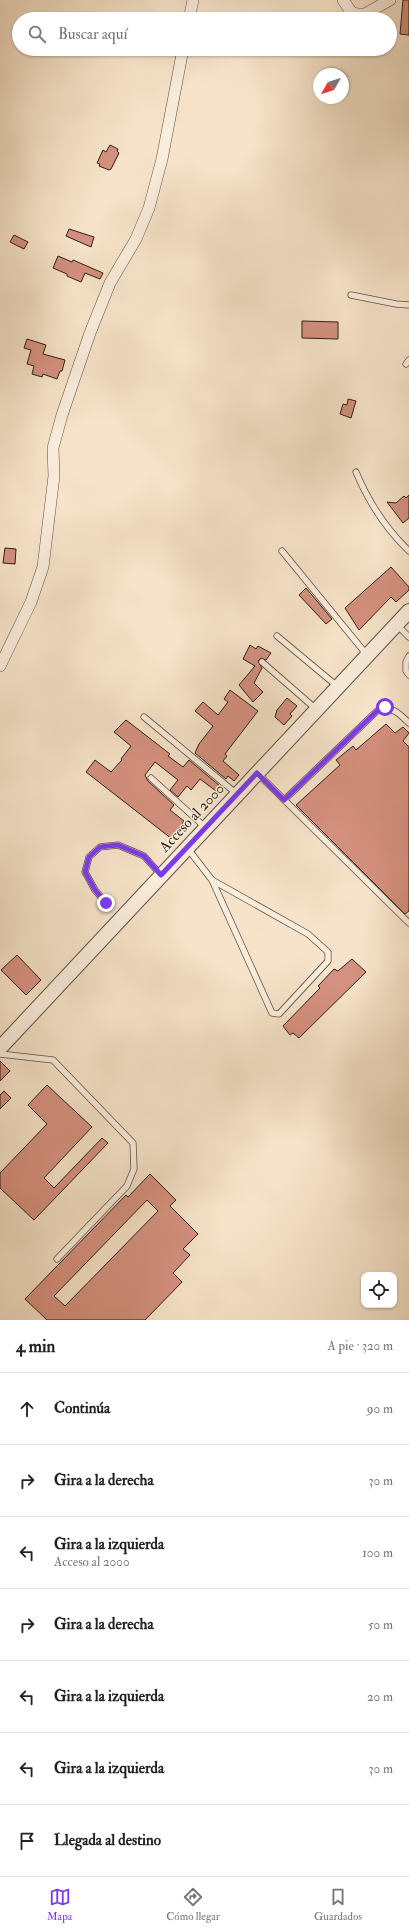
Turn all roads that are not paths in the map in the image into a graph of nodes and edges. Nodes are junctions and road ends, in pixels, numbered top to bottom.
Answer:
1 (193, 0) edge
2 (343, 0) edge
3 (390, 0) edge
4 (190, 12) edge
5 (351, 12) edge
6 (368, 12) edge
7 (182, 56) edge
8 (351, 295) dead end
9 (409, 305) edge
10 (356, 472) dead end
11 (282, 551) dead end
12 (409, 551) edge
13 (409, 611) edge
14 (396, 625) junction
15 (277, 636) dead end
16 (409, 637) edge
17 (367, 656) junction
18 (409, 656) edge
19 (262, 662) dead end
20 (0, 666) edge
21 (409, 675) edge
22 (338, 687) junction
23 (316, 709) junction
24 (144, 717) dead end
25 (409, 723) edge
26 (257, 773) junction
27 (151, 778) dead end
28 (237, 795) junction
29 (284, 800) junction
30 (206, 828) junction
31 (187, 848) junction
32 (161, 875) junction
33 (212, 880) junction
34 (106, 903) dead end
35 (409, 923) edge
36 (0, 1048) edge
37 (57, 1258) dead end

1 - 4 street
2 - 5 street
3 - 6 street
7 - 20 street
8 - 9 lane
10 - 12 lane
11 - 17 lane
13 - 14 street, Acceso al 2000
14 - 16 lane
14 - 17 street, Acceso al 2000
15 - 22 lane
17 - 22 street, Acceso al 2000
18 - 21 lane
19 - 23 lane
22 - 23 street, Acceso al 2000
23 - 26 street, Acceso al 2000
24 - 28 lane
25 - 29 lane
26 - 28 street, Acceso al 2000
26 - 29 lane
27 - 30 lane
28 - 30 street, Acceso al 2000
29 - 35 lane
30 - 31 street, Acceso al 2000
31 - 32 street, Acceso al 2000
31 - 33 lane
32 - 34 lane
32 - 36 street, Acceso al 2000
33 - 33 lane
36 - 37 lane

